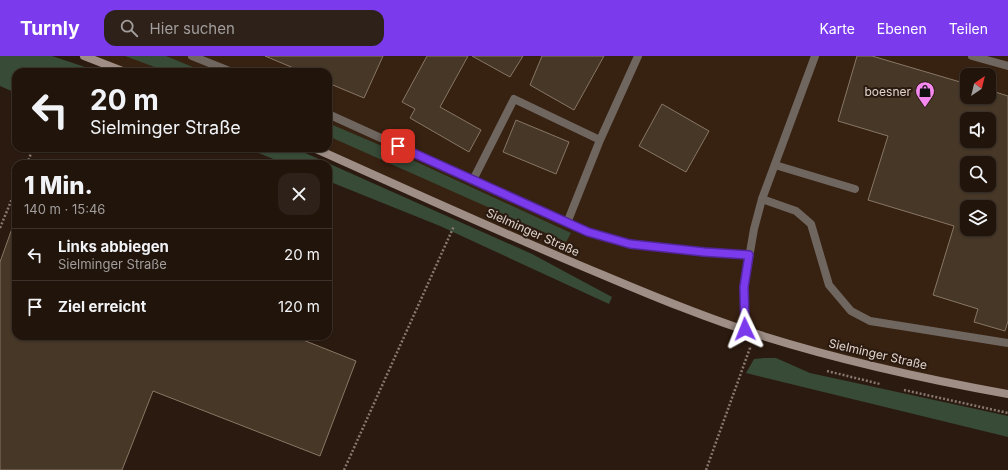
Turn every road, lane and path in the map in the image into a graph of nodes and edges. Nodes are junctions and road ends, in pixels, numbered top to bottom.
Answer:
1 (84, 56) edge
2 (192, 56) edge
3 (638, 56) edge
4 (815, 56) edge
5 (972, 56) edge
6 (1008, 66) edge
7 (116, 68) edge
8 (222, 68) edge
9 (332, 116) edge
10 (600, 140) junction
11 (323, 152) edge
12 (775, 165) junction
13 (473, 180) junction
14 (855, 189) dead end
15 (12, 199) edge
16 (762, 199) junction
17 (460, 213) junction
18 (567, 223) junction
19 (0, 228) edge
20 (749, 255) junction
21 (745, 329) junction
22 (1008, 342) edge
23 (1008, 394) edge
24 (344, 470) edge
25 (706, 470) edge

1 - 7 street
2 - 8 street
3 - 10 street
4 - 12 street
5 - 6 street
9 - 13 street, Sielminger Straße
10 - 13 street
10 - 18 street
11 - 17 street, Sielminger Straße
12 - 14 street
12 - 16 street
13 - 18 street, Sielminger Straße
15 - 19 path
16 - 20 street
16 - 22 street
17 - 21 street, Sielminger Straße
17 - 24 path
18 - 20 street, Sielminger Straße
20 - 21 street
21 - 23 street, Sielminger Straße
21 - 25 path

